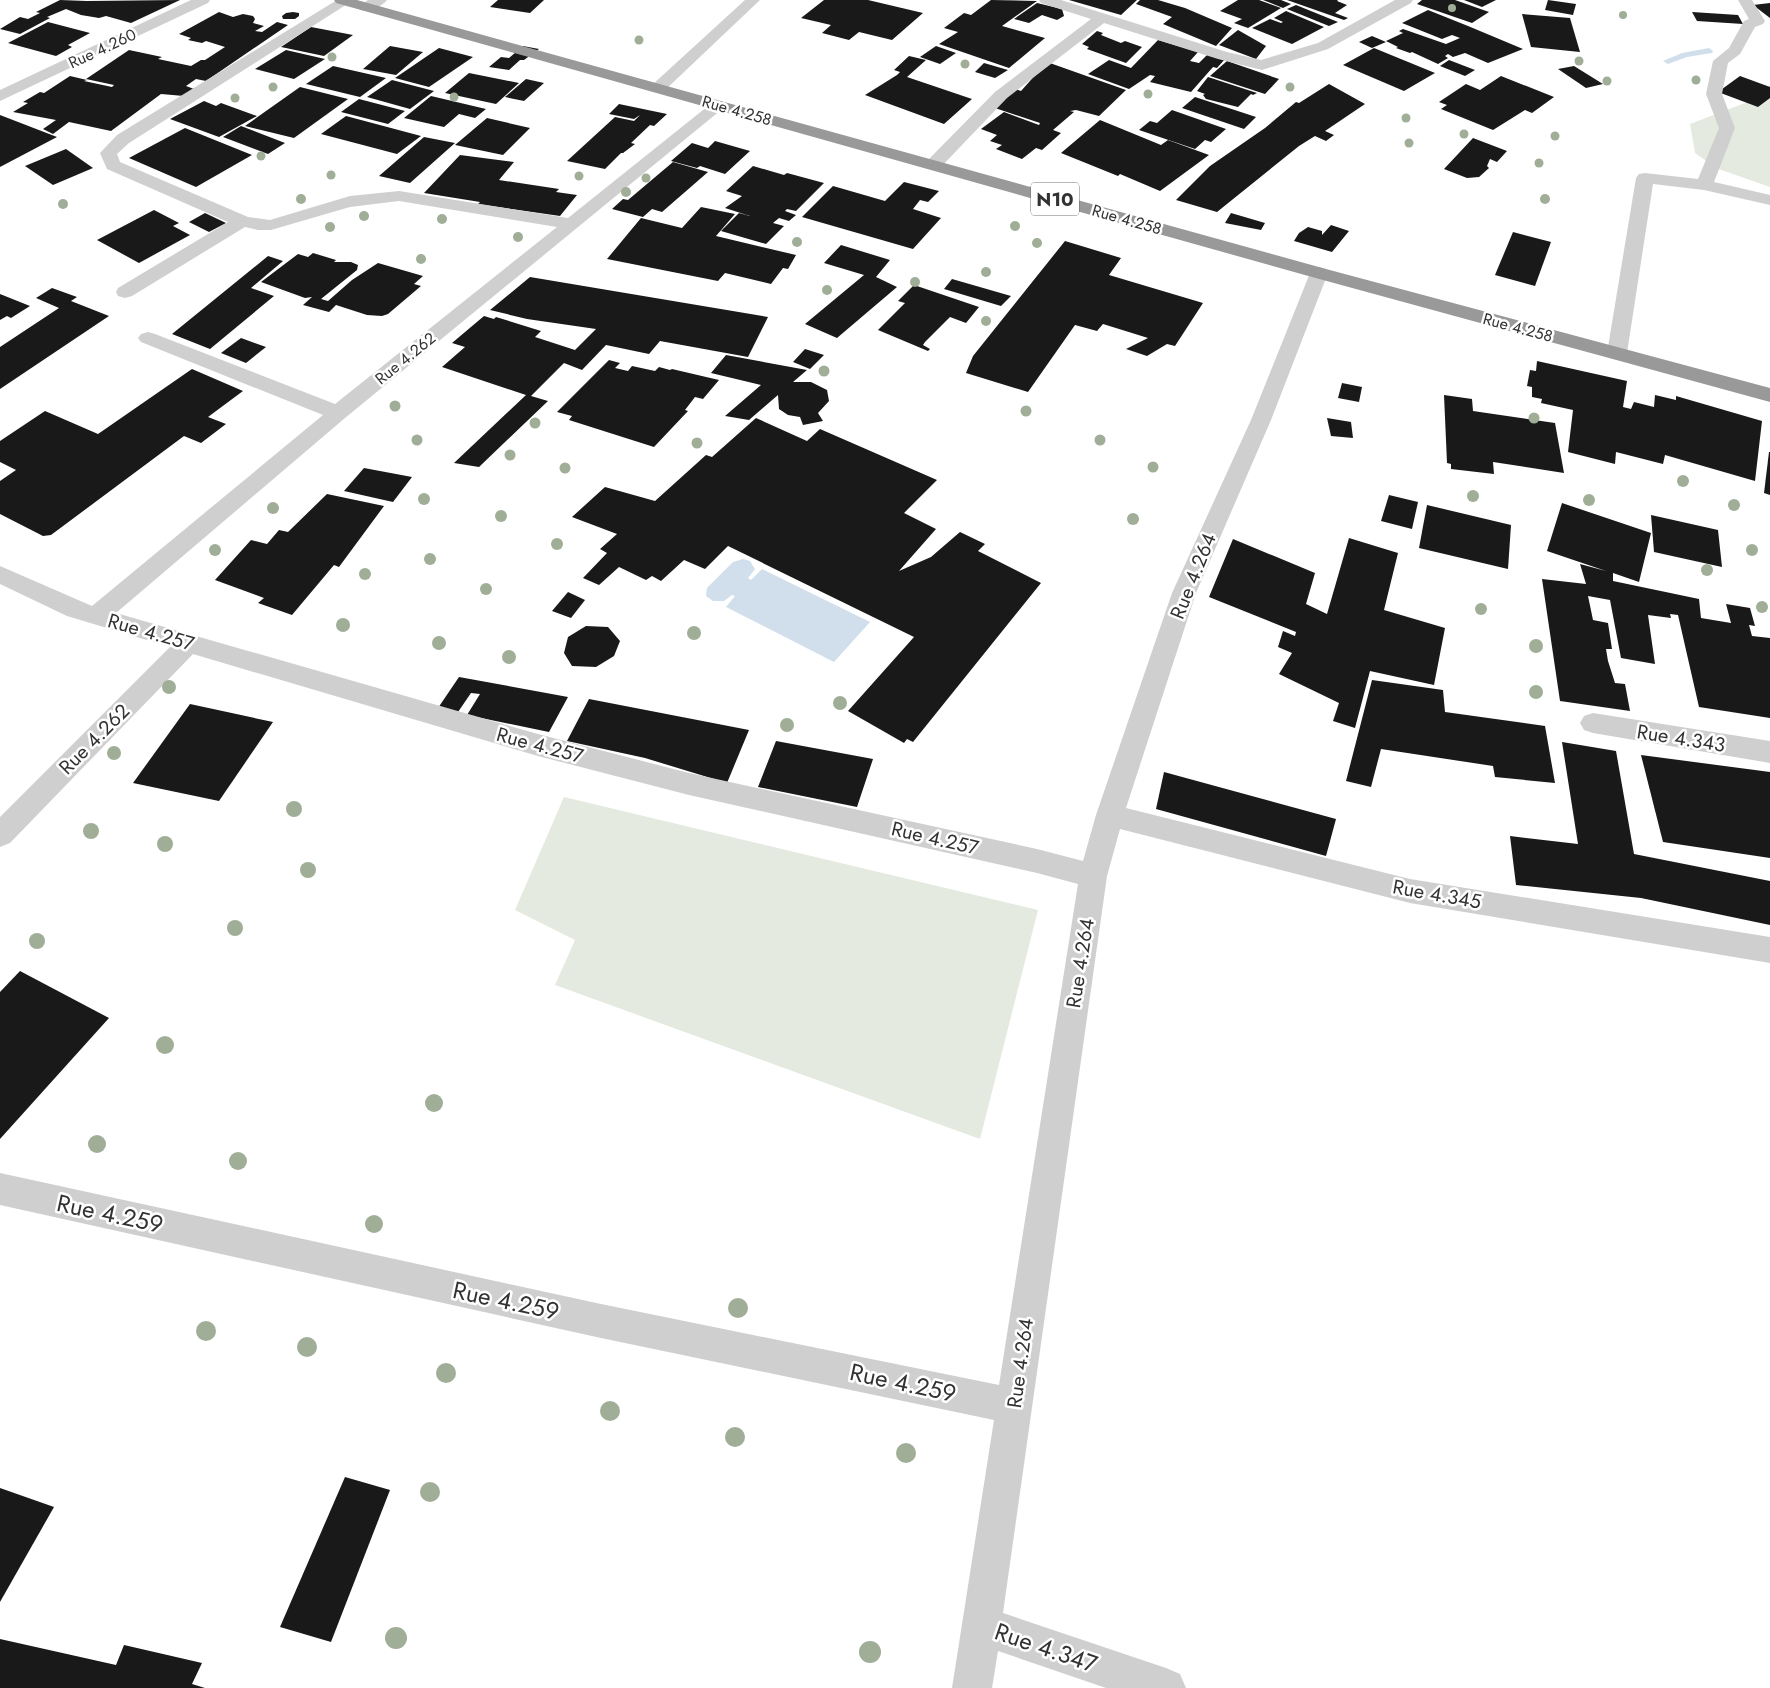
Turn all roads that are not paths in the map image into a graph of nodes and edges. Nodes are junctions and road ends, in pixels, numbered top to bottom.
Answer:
1 (203, 0) edge
2 (753, 0) edge
3 (1046, 0) edge
4 (1406, 0) edge
5 (1745, 0) edge
6 (343, 1) edge
7 (373, 3) edge
8 (1103, 17) junction
9 (658, 88) junction
10 (0, 96) edge
11 (719, 105) junction
12 (933, 165) junction
13 (1704, 185) junction
14 (1770, 200) edge
15 (242, 221) junction
16 (572, 224) junction
17 (1319, 273) junction
18 (125, 292) dead end
19 (148, 338) dead end
20 (1617, 353) junction
21 (1770, 395) edge
22 (338, 413) junction
23 (0, 574) edge
24 (96, 616) junction
25 (189, 643) junction
26 (1593, 724) dead end
27 (1770, 752) edge
28 (1110, 815) junction
29 (0, 835) edge
30 (1092, 876) junction
31 (1770, 950) edge
32 (0, 1189) edge
33 (1013, 1406) junction
34 (982, 1626) junction
35 (972, 1688) edge
36 (1166, 1688) edge

1 - 10 street, Rue 4.260
2 - 9 street
3 - 8 street
4 - 8 street
5 - 13 street
6 - 7 highway, Rue 4.258 / N10
6 - 15 street
7 - 9 highway, Rue 4.258 / N10
8 - 12 street
9 - 11 highway, Rue 4.258 / N10
11 - 12 highway, Rue 4.258 / N10
11 - 16 street, Rue 4.262
12 - 17 highway, Rue 4.258 / N10
13 - 14 street
13 - 20 street
15 - 16 street
15 - 18 street
16 - 22 street, Rue 4.262
17 - 20 highway, Rue 4.258 / N10
17 - 28 street, Rue 4.264
19 - 22 street
20 - 21 highway, Rue 4.258 / N10
22 - 24 street, Rue 4.262
23 - 24 street, Rue 4.257
24 - 25 street, Rue 4.257
25 - 29 street, Rue 4.262
25 - 30 street, Rue 4.257
26 - 27 street, Rue 4.343
28 - 30 street, Rue 4.264
28 - 31 street, Rue 4.345
30 - 33 street, Rue 4.264
32 - 33 street, Rue 4.259
33 - 34 street, Rue 4.264
34 - 35 street, Rue 4.264
34 - 36 street, Rue 4.347

